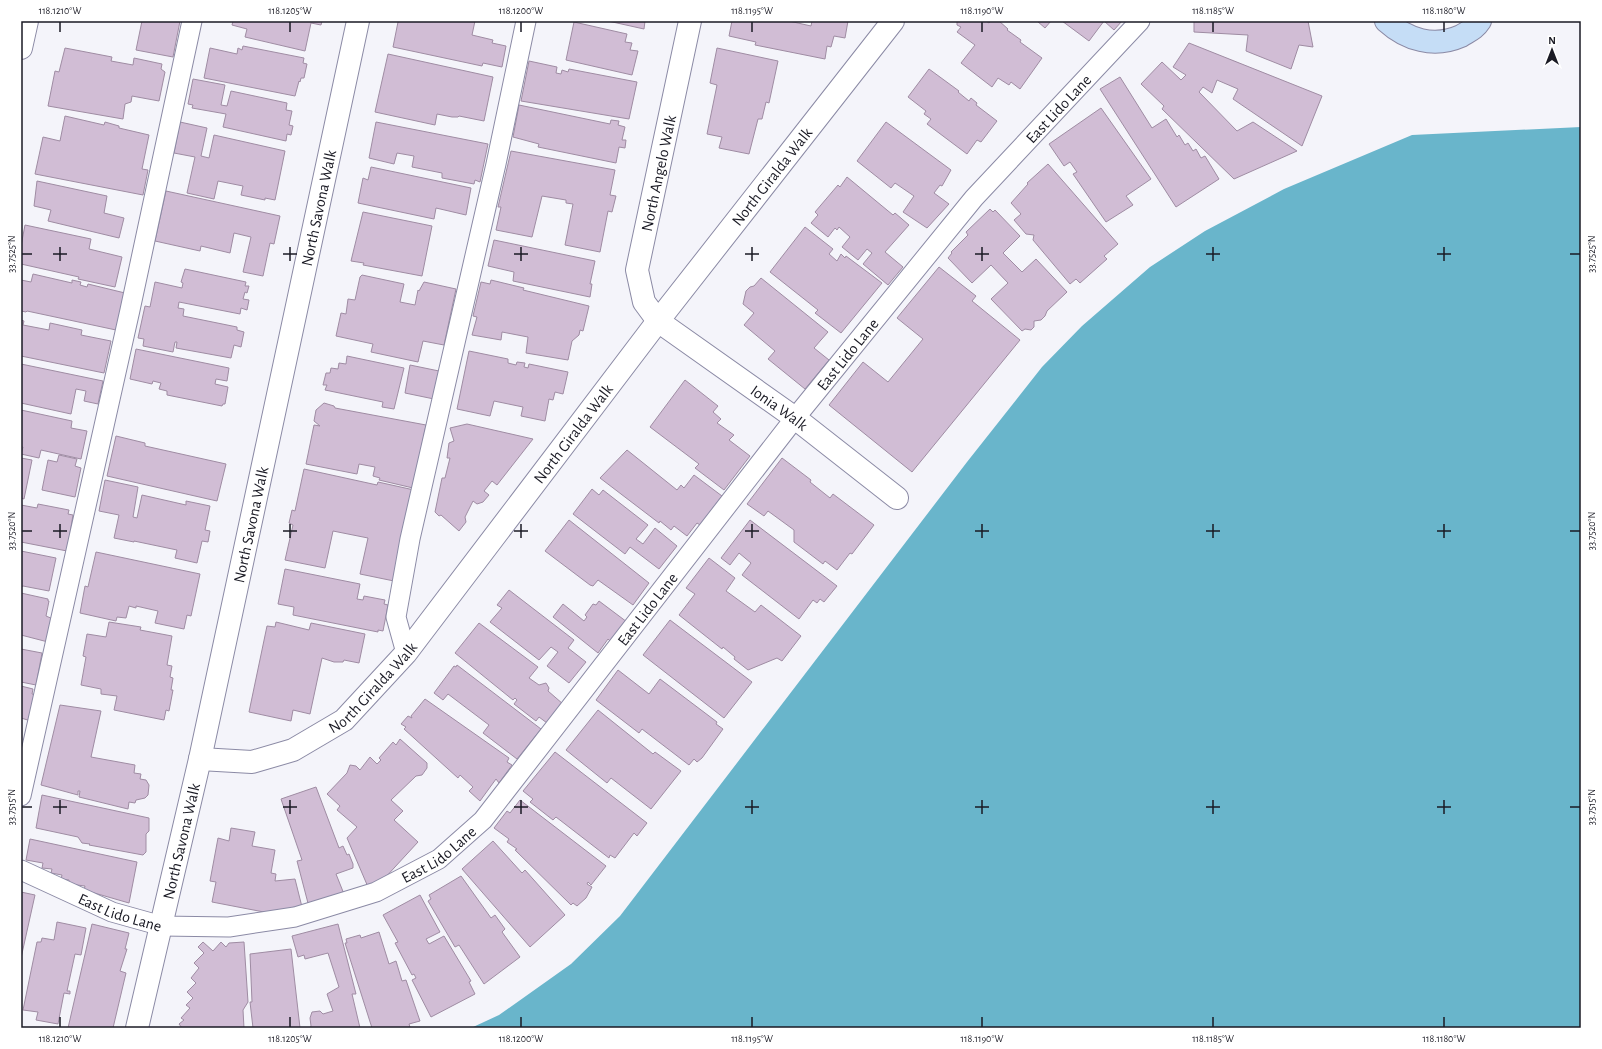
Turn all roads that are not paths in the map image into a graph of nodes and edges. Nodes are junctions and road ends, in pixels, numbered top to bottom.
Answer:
1 (27, 21) edge
2 (192, 21) edge
3 (358, 21) edge
4 (526, 21) edge
5 (690, 21) edge
6 (893, 21) edge
7 (1140, 21) edge
8 (1386, 21) edge
9 (1480, 21) edge
10 (21, 48) edge
11 (658, 321) junction
12 (795, 418) junction
13 (897, 498) dead end
14 (406, 653) junction
15 (200, 759) junction
16 (21, 796) edge
17 (21, 870) edge
18 (162, 926) junction
19 (138, 1028) edge

1 - 10 street
2 - 16 lane
3 - 15 street, North Savona Walk
4 - 14 lane
5 - 11 street, North Angelo Walk
6 - 11 street, North Giralda Walk
7 - 12 lane, East Lido Lane
8 - 9 street
11 - 12 street, Ionia Walk
11 - 14 street, North Giralda Walk
12 - 13 street, Ionia Walk
12 - 18 lane, East Lido Lane
14 - 15 street, North Giralda Walk
15 - 18 street, North Savona Walk
17 - 18 lane, East Lido Lane
18 - 19 street, North Savona Walk

